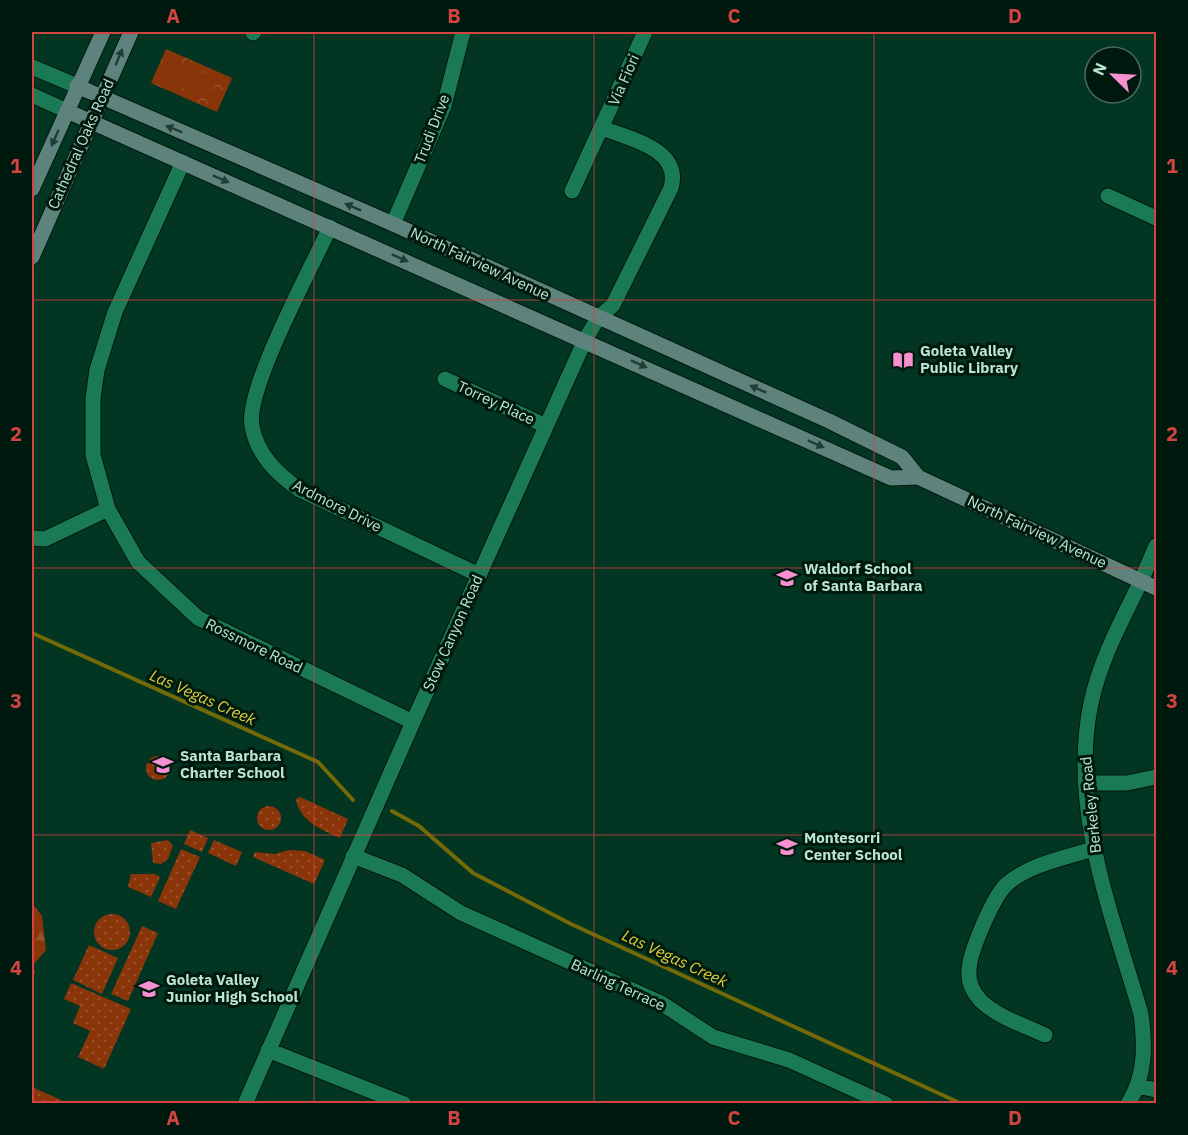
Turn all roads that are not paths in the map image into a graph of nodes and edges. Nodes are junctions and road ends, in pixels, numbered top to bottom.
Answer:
1 (103, 32) edge
2 (131, 32) edge
3 (463, 32) edge
4 (645, 32) edge
5 (32, 67) edge
6 (77, 86) junction
7 (32, 95) edge
8 (102, 97) junction
9 (67, 111) junction
10 (91, 122) junction
11 (602, 128) junction
12 (183, 162) junction
13 (32, 189) edge
14 (572, 191) dead end
15 (1108, 196) dead end
16 (1156, 218) edge
17 (393, 224) junction
18 (330, 227) junction
19 (32, 256) edge
20 (598, 318) junction
21 (585, 340) junction
22 (445, 380) dead end
23 (546, 426) junction
24 (918, 477) junction
25 (108, 509) junction
26 (32, 538) edge
27 (1156, 546) edge
28 (479, 575) junction
29 (1141, 581) junction
30 (1156, 588) edge
31 (413, 722) junction
32 (1156, 777) edge
33 (1085, 783) junction
34 (1093, 849) junction
35 (353, 856) junction
36 (1045, 1035) dead end
37 (268, 1050) junction
38 (1138, 1086) junction
39 (1156, 1090) edge
40 (245, 1104) edge
41 (404, 1104) edge
42 (886, 1104) edge
43 (1128, 1104) edge

1 - 6 main road, Cathedral Oaks Road
8 -> 2 main road, Cathedral Oaks Road
3 - 17 street, Trudi Drive
4 - 11 street, Via Fiori
5 - 6 street, North Fairview Avenue
6 - 8 main road, North Fairview Avenue
6 - 9 main road, Cathedral Oaks Road
7 - 9 street, North Fairview Avenue
8 - 10 main road, Cathedral Oaks Road
17 -> 8 main road, North Fairview Avenue
9 - 10 main road, North Fairview Avenue
9 -> 13 main road, Cathedral Oaks Road
10 - 12 main road, North Fairview Avenue
10 - 19 main road, Cathedral Oaks Road
11 - 14 street, Via Fiori
11 - 20 street, Stow Canyon Road
12 -> 18 main road, North Fairview Avenue
12 - 25 street, Rossmore Road
15 - 16 street
17 - 20 main road, North Fairview Avenue
18 -> 21 main road, North Fairview Avenue
18 - 28 street, Ardmore Drive
20 - 21 street, Stow Canyon Road
24 -> 20 main road, North Fairview Avenue
21 - 23 street, Stow Canyon Road
21 -> 24 main road, North Fairview Avenue
22 - 23 street, Torrey Place
23 - 28 street, Stow Canyon Road
24 - 29 main road, North Fairview Avenue
25 - 26 street
25 - 31 street, Rossmore Road
27 - 29 street, Berkeley Road
28 - 31 street, Stow Canyon Road
29 - 30 main road, North Fairview Avenue
29 - 33 street, Berkeley Road
31 - 35 street, Stow Canyon Road
32 - 33 street
33 - 34 street, Berkeley Road
34 - 36 street
34 - 38 street, Berkeley Road
35 - 37 street, Stow Canyon Road
35 - 42 street, Barling Terrace
37 - 40 street, Stow Canyon Road
37 - 41 street
38 - 39 street
38 - 43 street, Berkeley Road

